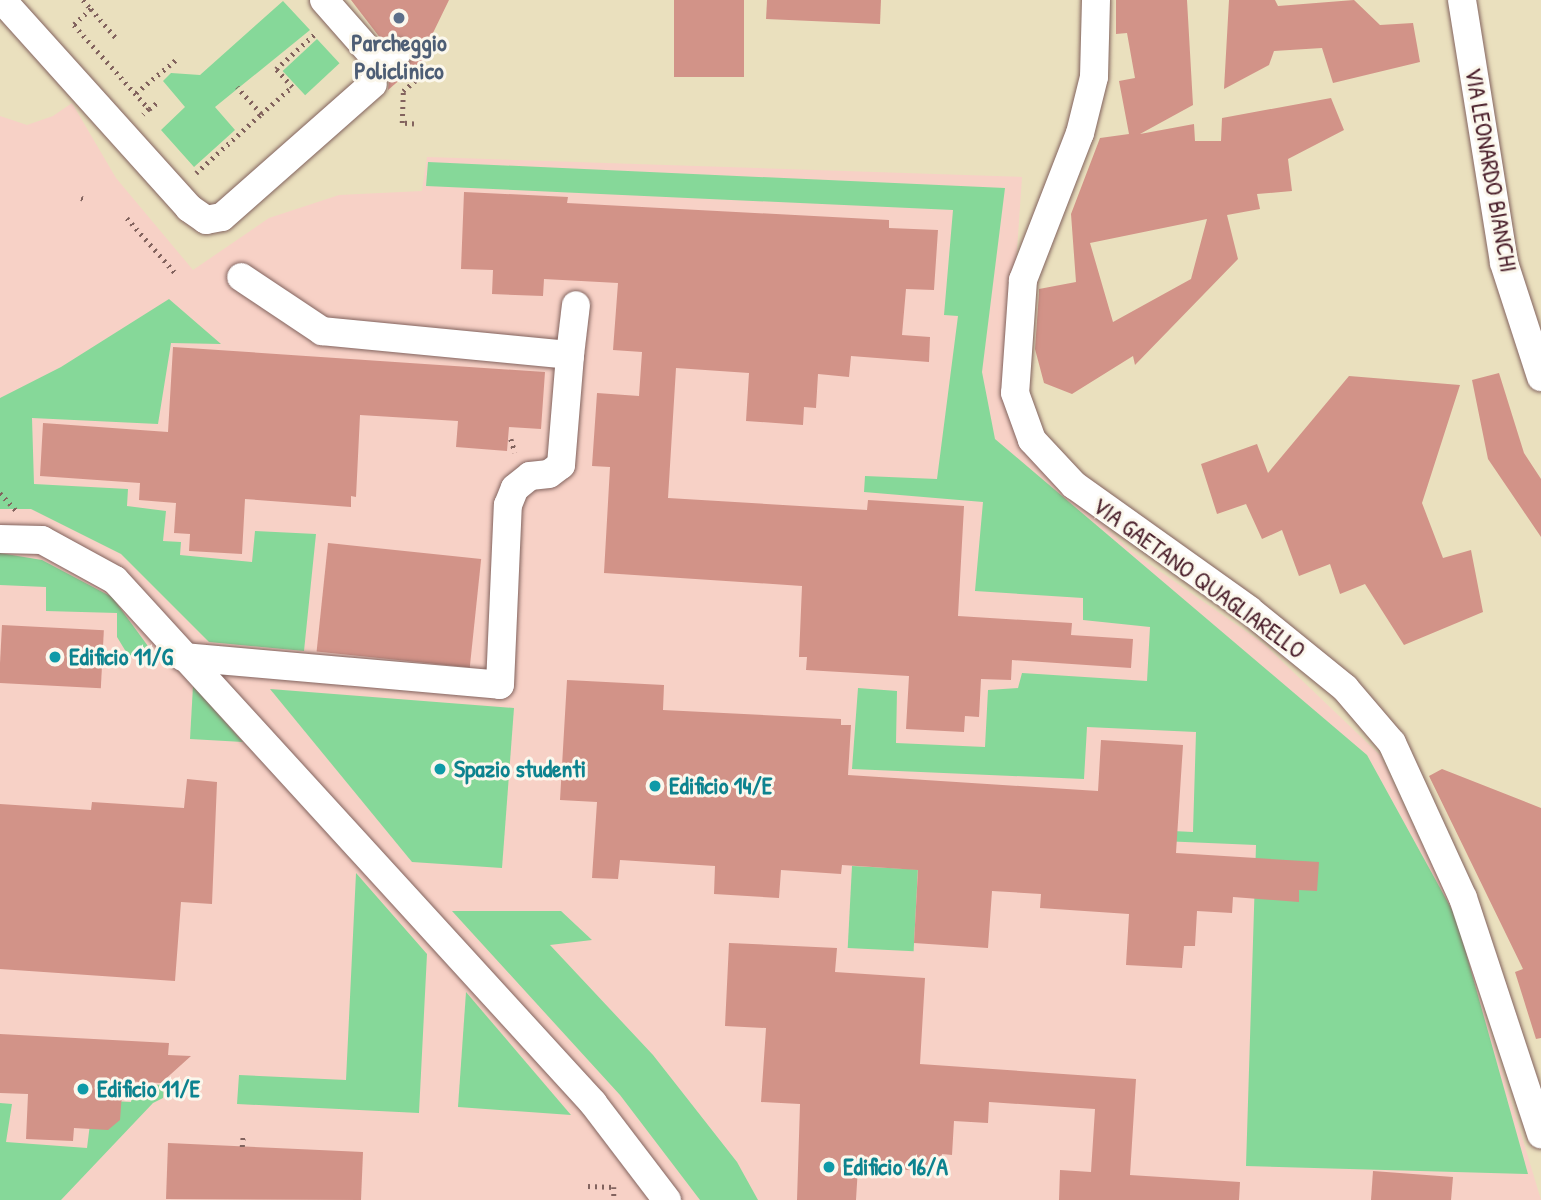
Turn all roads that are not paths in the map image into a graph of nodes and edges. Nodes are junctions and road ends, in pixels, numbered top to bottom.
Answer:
1 (2, 0) edge
2 (324, 0) edge
3 (1096, 0) edge
4 (1462, 0) edge
5 (397, 52) dead end
6 (373, 84) dead end
7 (241, 276) dead end
8 (576, 305) dead end
9 (570, 355) junction
10 (1541, 377) edge
11 (0, 539) edge
12 (183, 656) junction
13 (1541, 1134) edge
14 (667, 1200) edge

1 - 6 street
2 - 5 street
3 - 13 street, VIA GAETANO QUAGLIARELLO
4 - 10 street, VIA LEONARDO BIANCHI
7 - 9 street
8 - 9 street
9 - 12 street
11 - 12 street
12 - 14 street

